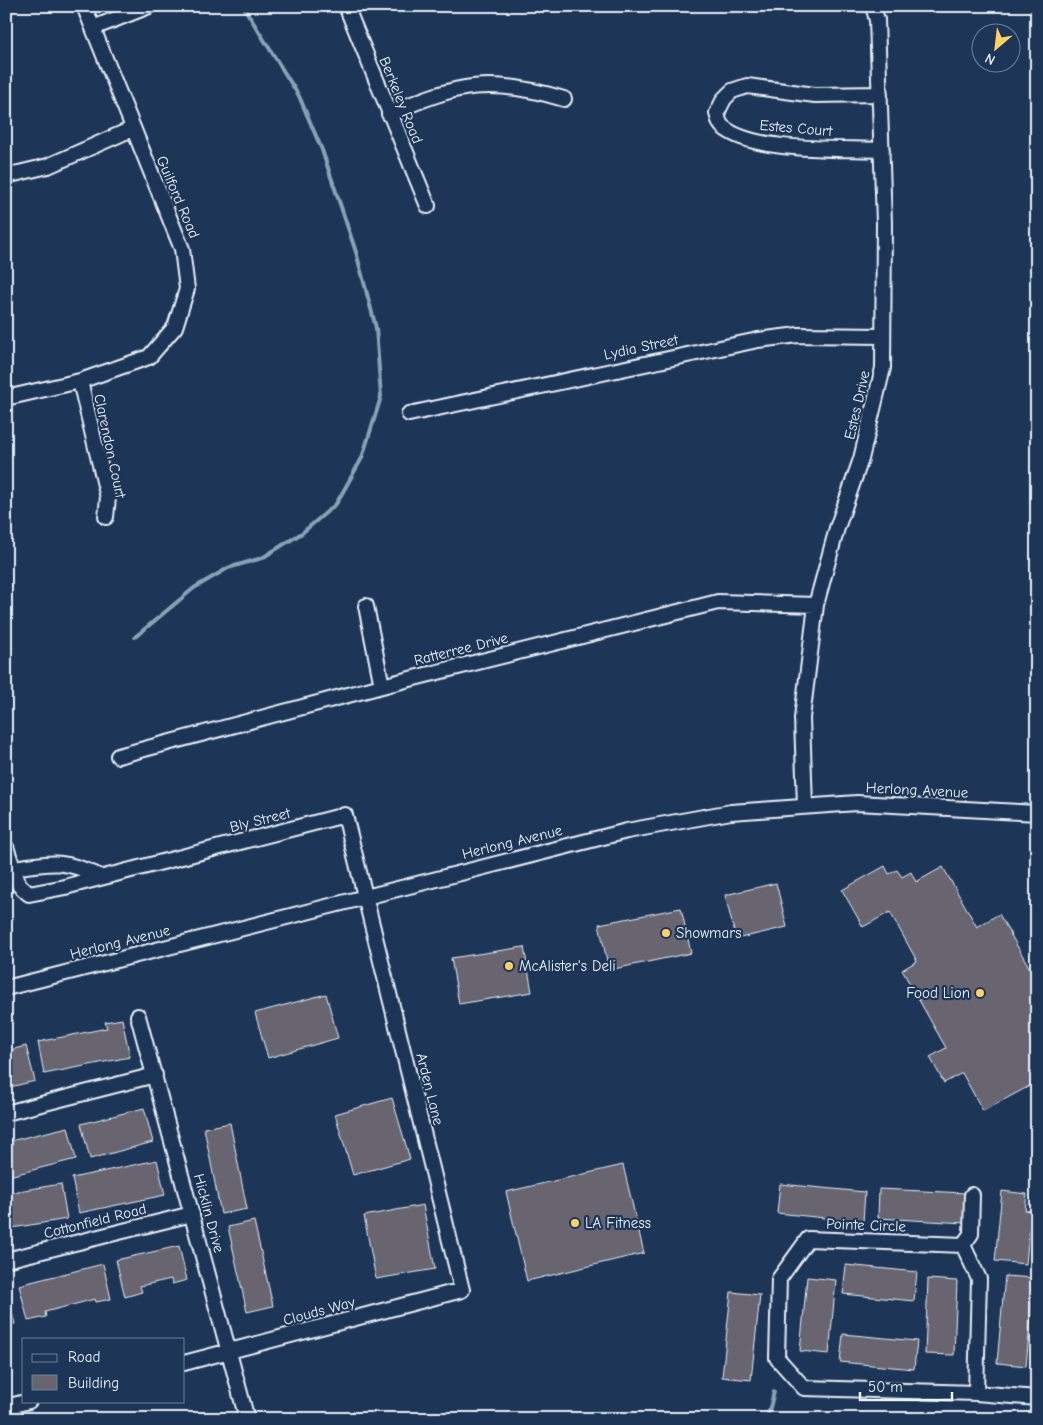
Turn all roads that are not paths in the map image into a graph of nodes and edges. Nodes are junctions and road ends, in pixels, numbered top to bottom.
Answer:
1 (84, 6) edge
2 (149, 6) edge
3 (346, 6) edge
4 (873, 6) edge
5 (93, 28) junction
6 (880, 94) junction
7 (564, 99) dead end
8 (389, 114) junction
9 (132, 129) junction
10 (882, 150) junction
11 (6, 176) edge
12 (428, 206) dead end
13 (883, 336) junction
14 (80, 382) junction
15 (6, 398) edge
16 (409, 414) dead end
17 (106, 517) dead end
18 (816, 605) junction
19 (366, 606) dead end
20 (382, 686) junction
21 (118, 756) dead end
22 (805, 806) junction
23 (1037, 813) edge
24 (6, 846) edge
25 (13, 868) junction
26 (101, 877) junction
27 (366, 896) junction
28 (6, 988) edge
29 (138, 1016) dead end
30 (155, 1075) junction
31 (6, 1113) edge
32 (972, 1195) dead end
33 (192, 1214) junction
34 (963, 1245) junction
35 (6, 1260) edge
36 (462, 1290) joint
37 (229, 1351) junction
38 (185, 1363) edge
39 (976, 1393) junction
40 (1037, 1398) edge
41 (25, 1402) edge
42 (6, 1407) edge
43 (247, 1419) edge

1 - 5 street, Guilford Road
2 - 5 street
3 - 8 street, Berkeley Road
4 - 6 street, Estes Drive
5 - 9 street, Guilford Road
6 - 10 street, Estes Drive
6 - 10 street, Estes Court
7 - 8 street
8 - 12 street, Berkeley Road
9 - 11 street
9 - 14 street, Guilford Road
10 - 13 street, Estes Drive
13 - 16 street, Lydia Street
13 - 18 street, Estes Drive
14 - 15 street, Guilford Road
14 - 17 street, Clarendon Court
18 - 20 street, Ratterree Drive
18 - 22 street, Estes Drive
19 - 20 street
20 - 21 street, Ratterree Drive
22 - 23 street, Herlong Avenue
22 - 27 street, Herlong Avenue
24 - 25 street, Bly Street
25 - 26 street
25 - 26 street, Bly Street
26 - 27 street, Bly Street
27 - 28 street, Herlong Avenue
27 - 36 street, Arden Lane
29 - 30 street, Hicklin Drive
30 - 31 street
30 - 33 street, Hicklin Drive
32 - 34 street
33 - 35 street, Cottonfield Road
33 - 37 street, Hicklin Drive
34 - 39 street
34 - 39 street, Pointe Circle
36 - 37 street, Clouds Way
37 - 38 street, Clouds Way
37 - 43 street, Hicklin Drive
39 - 40 street, Pointe Circle
41 - 42 street

